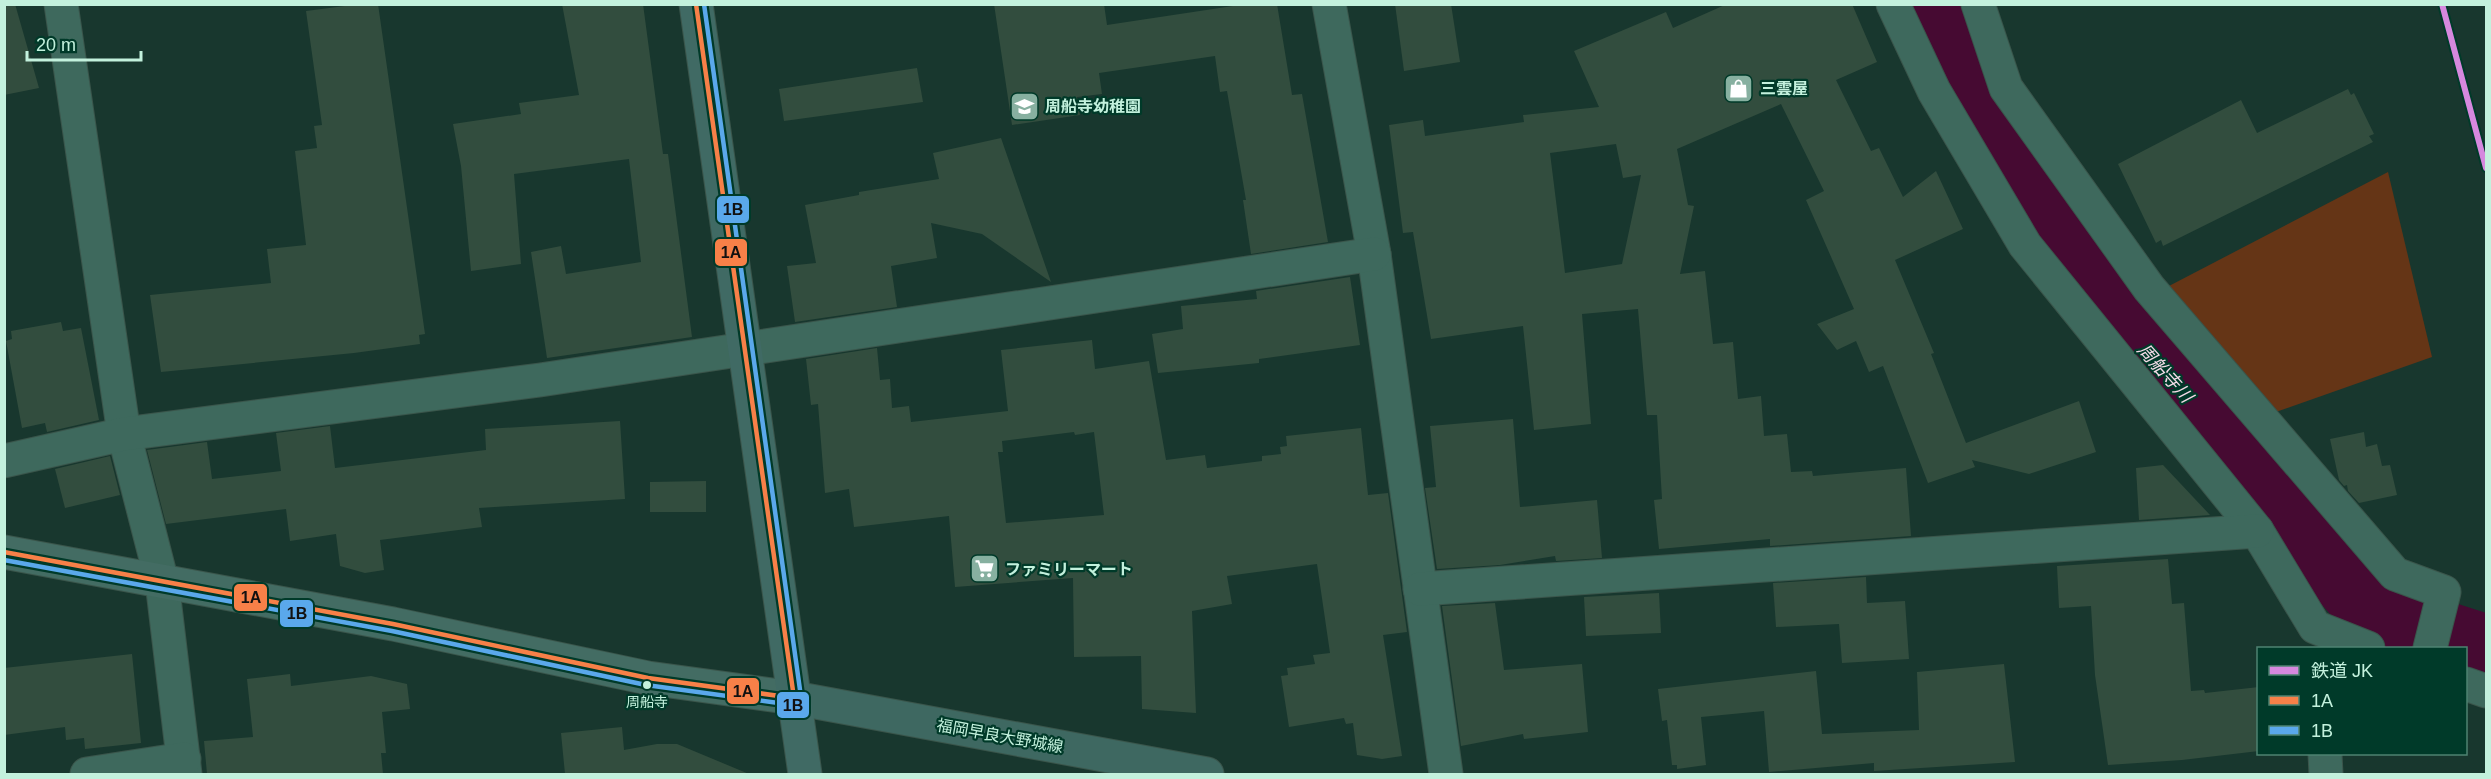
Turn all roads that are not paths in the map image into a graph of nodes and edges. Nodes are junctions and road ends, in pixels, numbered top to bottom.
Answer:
1 (61, 4) edge
2 (696, 4) edge
3 (1329, 4) edge
4 (1893, 4) edge
5 (1978, 4) edge
6 (1374, 254) junction
7 (743, 350) junction
8 (124, 434) junction
9 (4, 461) edge
10 (2258, 531) junction
11 (4, 552) edge
12 (162, 582) junction
13 (1420, 589) junction
14 (2316, 638) edge
15 (2363, 647) edge
16 (2430, 647) edge
17 (2467, 684) edge
18 (2487, 691) edge
19 (794, 698) junction
20 (2325, 755) edge
21 (184, 767) edge
22 (87, 774) edge
23 (805, 774) edge
24 (1207, 774) edge
25 (1446, 774) edge
26 (2326, 774) edge

1 - 8 street
2 - 7 highway
3 - 6 street
4 - 10 street
5 - 16 street
6 - 7 street
6 - 13 street
7 - 8 street
7 - 19 highway
8 - 9 street
8 - 12 street
10 - 13 street
10 - 14 street
11 - 12 main road
12 - 19 main road
12 - 21 street
13 - 25 street
14 - 15 street
17 - 18 street
19 - 23 highway
19 - 24 main road, 福岡早良大野城線
20 - 26 street
21 - 22 street

